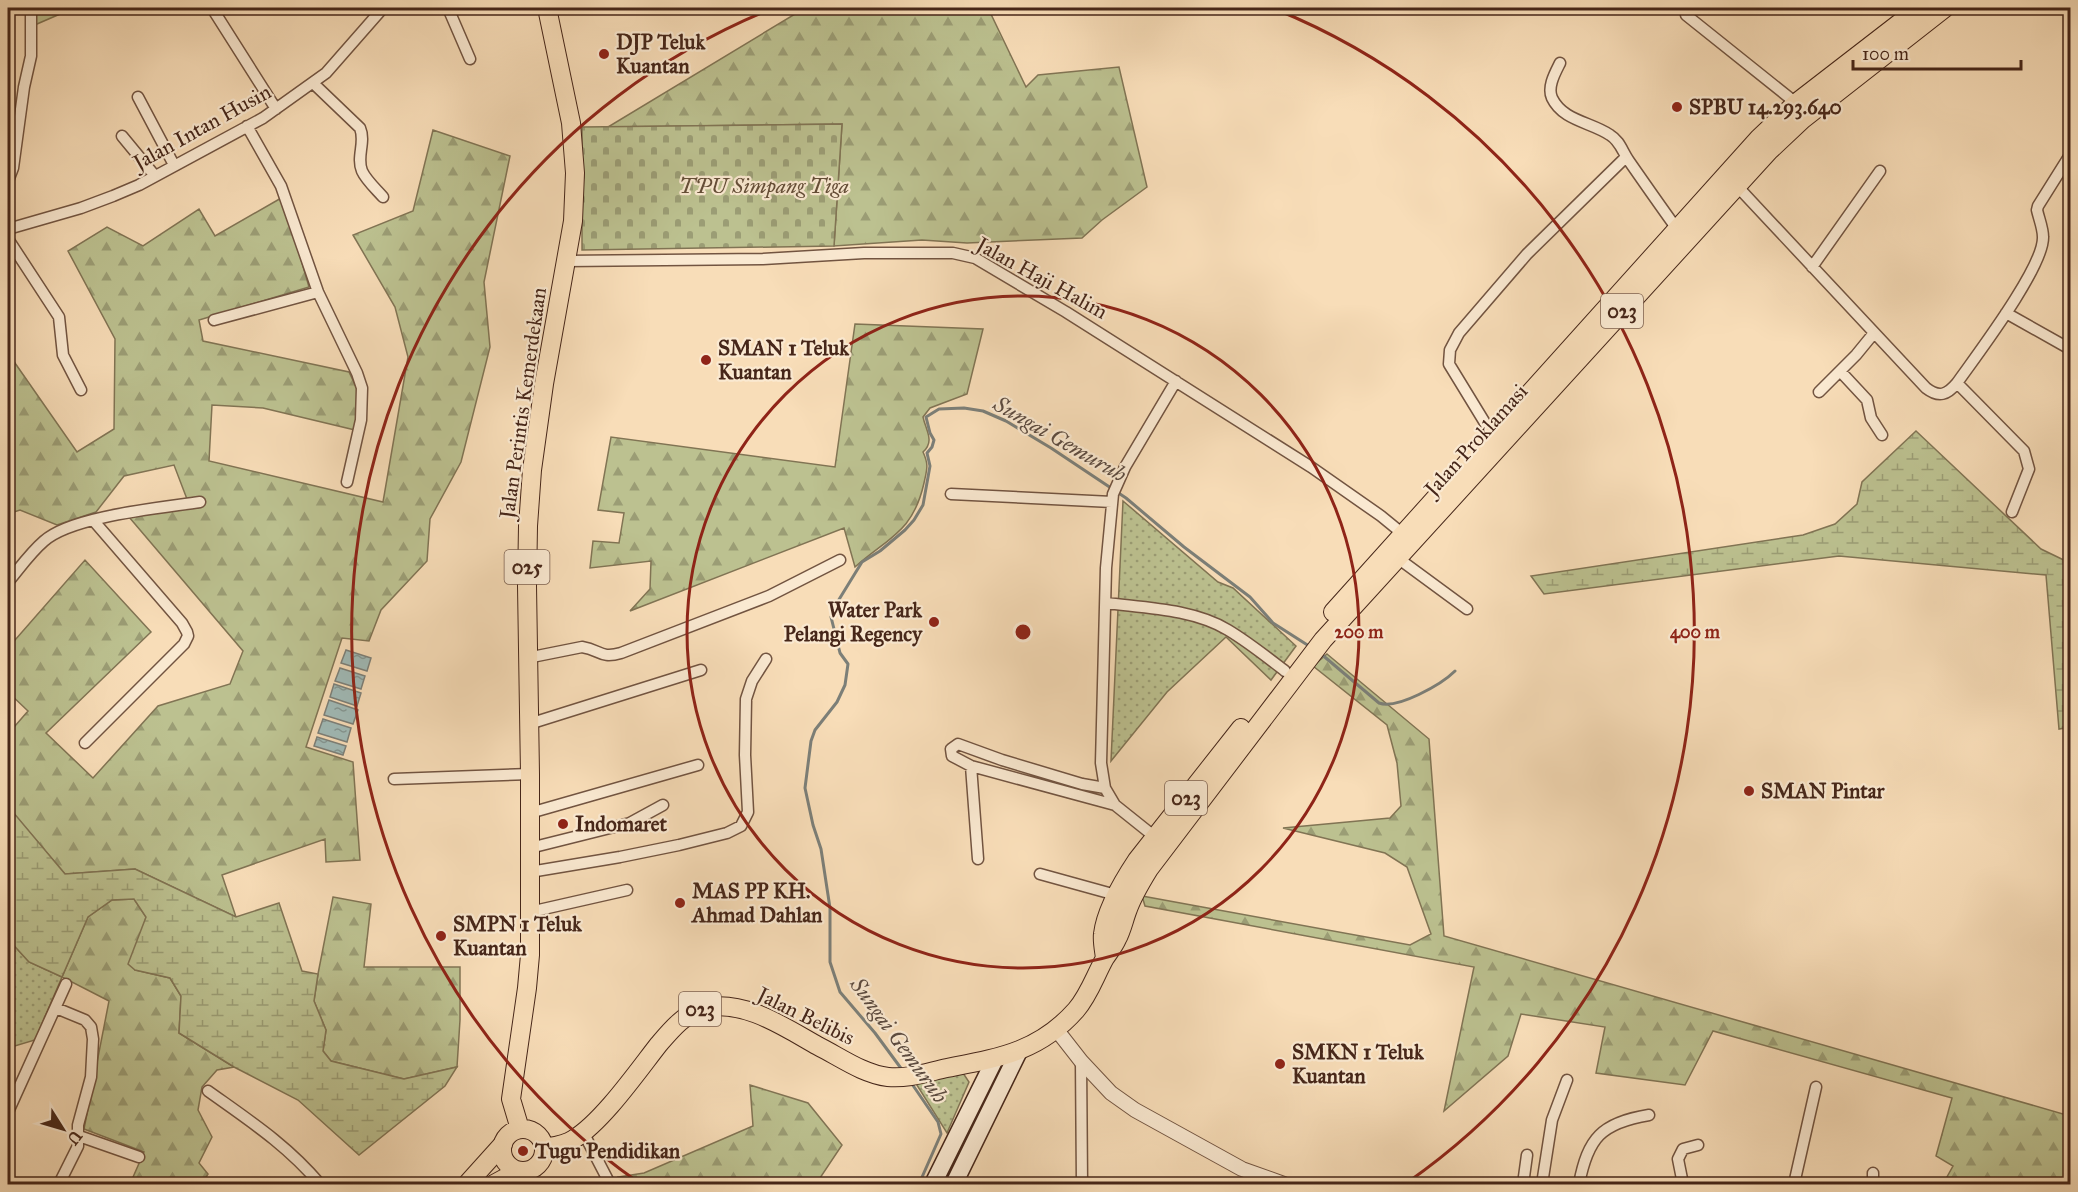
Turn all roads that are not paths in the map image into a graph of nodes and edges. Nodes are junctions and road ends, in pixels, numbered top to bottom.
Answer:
1 (32, 8) edge
2 (212, 8) edge
3 (382, 8) edge
4 (448, 8) edge
5 (547, 8) edge
6 (1919, 8) edge
7 (1941, 8) edge
8 (1686, 15) dead end
9 (470, 59) dead end
10 (1560, 63) dead end
11 (313, 83) junction
12 (138, 97) dead end
13 (1796, 103) junction
14 (276, 109) junction
15 (247, 126) junction
16 (122, 136) dead end
17 (2070, 155) edge
18 (1626, 157) junction
19 (174, 165) junction
20 (1880, 171) dead end
21 (155, 176) junction
22 (8, 181) edge
23 (1737, 186) junction
24 (383, 197) dead end
25 (8, 229) edge
26 (1677, 230) junction
27 (8, 240) edge
28 (565, 261) junction
29 (1812, 267) junction
30 (1650, 270) junction
31 (318, 292) junction
32 (2006, 313) junction
33 (214, 320) dead end
34 (1874, 333) junction
35 (2070, 349) edge
36 (1840, 371) junction
37 (1176, 381) junction
38 (1957, 383) junction
39 (81, 390) dead end
40 (1819, 392) dead end
41 (1882, 435) dead end
42 (1492, 436) junction
43 (347, 482) dead end
44 (951, 494) dead end
45 (1112, 498) junction
46 (200, 502) dead end
47 (2012, 512) dead end
48 (93, 520) junction
49 (1403, 534) junction
50 (1399, 559) junction
51 (840, 560) dead end
52 (8, 582) edge
53 (1353, 598) junction
54 (1106, 603) junction
55 (1467, 609) dead end
56 (527, 658) junction
57 (766, 659) dead end
58 (701, 670) dead end
59 (1289, 675) junction
60 (529, 724) junction
61 (85, 743) dead end
62 (698, 765) dead end
63 (971, 766) junction
64 (530, 774) junction
65 (394, 779) dead end
66 (1105, 788) junction
67 (663, 805) dead end
68 (1115, 805) junction
69 (530, 813) junction
70 (1155, 837) junction
71 (530, 848) junction
72 (978, 859) dead end
73 (1143, 865) junction
74 (530, 872) junction
75 (1040, 874) dead end
76 (627, 890) dead end
77 (1116, 896) junction
78 (530, 912) junction
79 (1105, 958) junction
80 (66, 984) dead end
81 (56, 1008) junction
82 (1056, 1029) junction
83 (1019, 1051) junction
84 (995, 1059) junction
85 (1081, 1061) junction
86 (1567, 1080) dead end
87 (1815, 1087) dead end
88 (208, 1091) dead end
89 (8, 1112) edge
90 (1649, 1115) dead end
91 (520, 1129) junction
92 (583, 1132) junction
93 (79, 1136) junction
94 (503, 1144) junction
95 (1698, 1145) dead end
96 (544, 1148) junction
97 (1527, 1155) dead end
98 (139, 1157) dead end
99 (518, 1171) junction
100 (1873, 1173) dead end
101 (59, 1185) edge
102 (320, 1185) edge
103 (467, 1185) edge
104 (494, 1185) edge
105 (610, 1185) edge
106 (933, 1185) edge
107 (954, 1185) edge
108 (1082, 1185) edge
109 (1284, 1185) edge
110 (1523, 1185) edge
111 (1542, 1185) edge
112 (1579, 1185) edge
113 (1683, 1185) edge
114 (1794, 1185) edge
115 (1873, 1185) edge

1 - 22 street
2 - 14 street
3 - 11 street, Jalan Intan Husin
4 - 9 street
5 - 28 main road, Jalan Perintis Kemerdekaan / 025
6 - 13 main road, Jalan Proklamasi / 023
7 - 23 main road, Jalan Proklamasi / 023
8 - 13 street
10 - 18 street
11 - 14 street, Jalan Intan Husin
11 - 24 street
12 - 19 street
13 - 26 main road, Jalan Proklamasi / 023
14 - 15 street, Jalan Intan Husin
15 - 19 street, Jalan Intan Husin
15 - 31 street
16 - 21 street
17 - 32 street
18 - 26 street
18 - 42 street
19 - 21 street, Jalan Intan Husin
20 - 29 street
21 - 25 street, Jalan Intan Husin
23 - 29 street
23 - 30 main road, Jalan Proklamasi / 023
26 - 30 main road, Jalan Proklamasi / 023
27 - 39 street
28 - 37 street, Jalan Haji Halim
28 - 56 main road, Jalan Perintis Kemerdekaan / 025
29 - 34 street
30 - 42 main road, Jalan Proklamasi / 023
30 - 50 main road, Jalan Proklamasi / 023
31 - 33 street
31 - 43 street
32 - 35 street
32 - 38 street
34 - 36 street
34 - 38 street
36 - 40 street
36 - 41 street
37 - 45 street
37 - 49 street, Jalan Haji Halim
38 - 47 street
42 - 49 main road, Jalan Proklamasi / 023
44 - 45 street
45 - 54 street
46 - 48 street
48 - 52 street
48 - 61 street
49 - 53 main road, Jalan Proklamasi / 023
50 - 53 main road, Jalan Proklamasi / 023
50 - 55 street
51 - 56 street
53 - 59 main road, Jalan Proklamasi / 023
54 - 59 street
54 - 66 street
56 - 60 main road, Jalan Perintis Kemerdekaan / 025
57 - 74 street
58 - 60 street
59 - 70 main road, Jalan Proklamasi / 023
59 - 73 main road, Jalan Proklamasi / 023
60 - 64 main road, Jalan Perintis Kemerdekaan / 025
62 - 69 street
63 - 66 street
63 - 68 street
63 - 72 street
64 - 65 street
64 - 69 main road, Jalan Perintis Kemerdekaan / 025
66 - 68 street
67 - 71 street
68 - 70 street
69 - 71 main road, Jalan Perintis Kemerdekaan / 025
70 - 73 main road, Jalan Proklamasi / 023
71 - 74 main road, Jalan Perintis Kemerdekaan / 025
73 - 77 main road, Jalan Proklamasi / 023
73 - 79 main road, Jalan Proklamasi / 023
74 - 78 main road, Jalan Perintis Kemerdekaan / 025
75 - 77 street
76 - 78 street
77 - 79 main road, Jalan Proklamasi / 023
78 - 91 main road, Jalan Perintis Kemerdekaan / 025
79 - 82 main road, Jalan Proklamasi / 023
80 - 81 street
81 - 89 street
81 - 93 street
82 - 83 main road, Jalan Proklamasi / 023
82 - 85 street
83 - 84 main road, Jalan Proklamasi / 023
83 - 107 main road
84 - 92 main road, Jalan Belibis / 023
84 - 106 main road
85 - 108 street
85 - 109 street
86 - 111 street
87 - 114 street
88 - 102 street
90 - 112 street
91 - 94 main road
91 - 96 main road
92 - 96 main road, Jalan Belibis / 023
92 - 105 street
93 - 98 street
93 - 101 street
94 - 99 main road
94 - 103 main road
95 - 113 street
96 - 99 main road
97 - 110 street
99 - 104 main road
100 - 115 street

